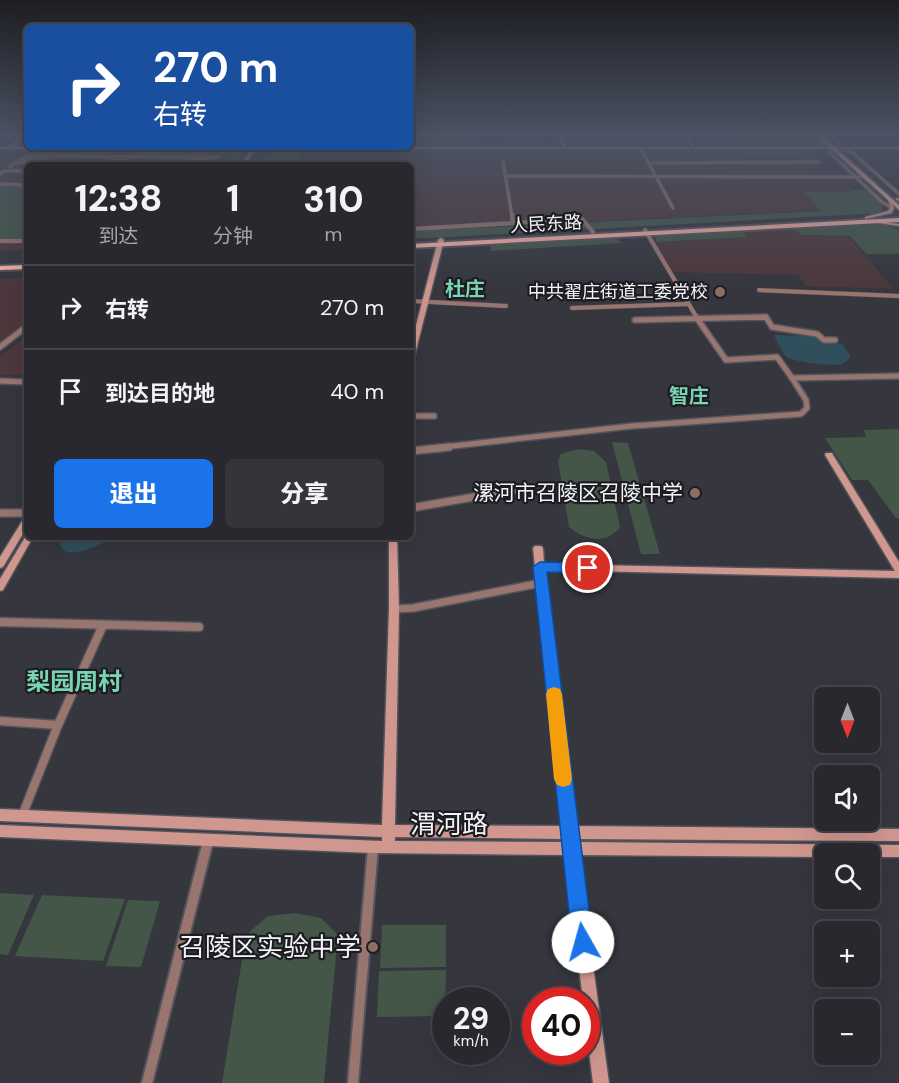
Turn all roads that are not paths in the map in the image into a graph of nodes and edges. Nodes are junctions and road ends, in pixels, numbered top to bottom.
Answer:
1 (506, 185) edge
2 (661, 185) edge
3 (865, 185) edge
4 (874, 185) edge
5 (884, 185) edge
6 (899, 198) edge
7 (673, 208) dead end
8 (896, 208) edge
9 (899, 218) edge
10 (868, 220) junction
11 (513, 223) junction
12 (899, 225) edge
13 (414, 229) edge
14 (593, 232) junction
15 (646, 232) junction
16 (0, 241) edge
17 (24, 241) edge
18 (441, 243) junction
19 (414, 244) edge
20 (24, 265) edge
21 (0, 266) edge
22 (759, 290) dead end
23 (899, 296) edge
24 (414, 301) edge
25 (426, 302) junction
26 (688, 304) junction
27 (506, 306) dead end
28 (572, 308) dead end
29 (698, 318) junction
30 (635, 320) dead end
31 (24, 328) edge
32 (835, 340) dead end
33 (0, 347) edge
34 (414, 347) edge
35 (899, 376) edge
36 (792, 378) junction
37 (0, 381) edge
38 (24, 382) edge
39 (414, 416) edge
40 (434, 416) dead end
41 (414, 451) edge
42 (829, 454) dead end
43 (514, 490) dead end
44 (414, 507) edge
45 (0, 513) edge
46 (24, 513) edge
47 (24, 525) edge
48 (27, 540) edge
49 (393, 540) edge
50 (538, 548) dead end
51 (0, 565) edge
52 (540, 567) junction
53 (899, 570) edge
54 (899, 575) edge
55 (542, 583) junction
56 (0, 587) edge
57 (394, 609) junction
58 (0, 622) edge
59 (103, 625) junction
60 (199, 627) dead end
61 (0, 721) edge
62 (58, 725) junction
63 (0, 815) edge
64 (22, 816) junction
65 (0, 831) edge
66 (388, 831) junction
67 (569, 833) junction
68 (814, 835) junction
69 (899, 835) edge
70 (208, 841) junction
71 (817, 843) edge
72 (373, 847) junction
73 (388, 848) junction
74 (571, 848) junction
75 (814, 851) edge
76 (880, 851) edge
77 (899, 851) edge
78 (147, 1083) edge
79 (353, 1083) edge
80 (601, 1083) edge

1 - 11 street
2 - 7 street
3 - 8 street
4 - 8 main road
5 - 6 main road
8 - 10 street
9 - 10 main road, 人民东路
10 - 12 street
10 - 15 main road, 人民东路
11 - 13 street
11 - 14 street
14 - 15 main road, 人民东路
14 - 18 main road, 人民东路
15 - 18 main road, 人民东路
15 - 26 street
16 - 17 street
18 - 19 main road, 人民东路
18 - 25 street
20 - 21 main road
22 - 23 street
24 - 25 street
25 - 27 street
25 - 34 street
26 - 28 street
26 - 29 street
29 - 30 street
29 - 32 street
29 - 36 street
31 - 33 street
35 - 36 street
36 - 41 street
37 - 38 street
39 - 40 street
42 - 53 street
43 - 44 street
45 - 46 street
47 - 51 street
48 - 56 street
49 - 57 street
50 - 52 street
52 - 54 street
52 - 55 street
55 - 57 street
55 - 67 street
57 - 66 street
58 - 59 street
59 - 60 street
59 - 62 street
61 - 62 street
62 - 64 street
63 - 64 street, 渭河路
64 - 66 street, 渭河路
65 - 70 street, 渭河路
66 - 67 street, 渭河路
66 - 73 street
67 - 68 street, 渭河路
67 - 74 street
68 - 69 street, 渭河路
68 - 71 street
70 - 72 street, 渭河路
70 - 78 street
72 - 73 street, 渭河路
72 - 79 street
73 - 74 street, 渭河路
74 - 75 street, 渭河路
74 - 80 street
76 - 77 street, 渭河路

